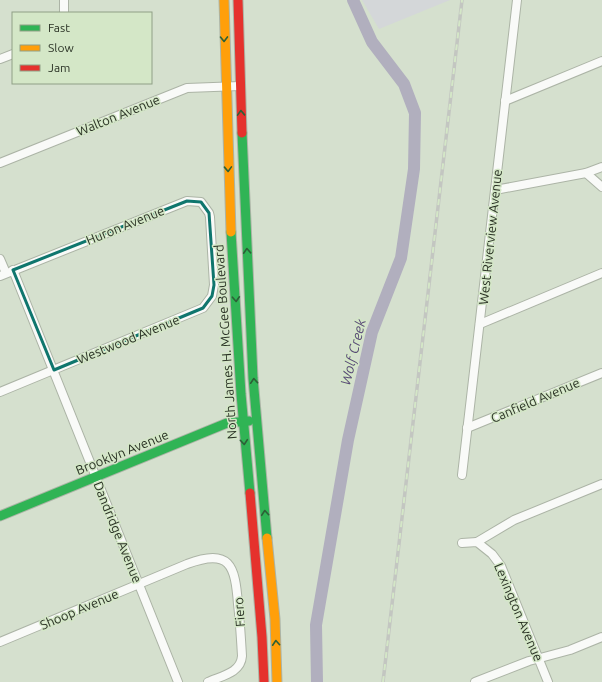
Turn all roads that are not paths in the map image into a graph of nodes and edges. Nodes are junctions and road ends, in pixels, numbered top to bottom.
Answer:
1 (64, 0) edge
2 (224, 0) edge
3 (238, 0) edge
4 (517, 0) edge
5 (64, 12) edge
6 (12, 54) edge
7 (0, 59) edge
8 (602, 61) edge
9 (226, 86) junction
10 (240, 86) junction
11 (505, 101) junction
12 (0, 163) edge
13 (602, 167) edge
14 (586, 173) junction
15 (602, 187) edge
16 (495, 190) junction
17 (212, 253) joint
18 (0, 259) edge
19 (6, 273) edge
20 (602, 273) edge
21 (480, 324) junction
22 (54, 370) junction
23 (602, 372) edge
24 (0, 392) edge
25 (256, 420) junction
26 (243, 421) junction
27 (467, 428) junction
28 (462, 475) dead end
29 (96, 476) junction
30 (602, 484) edge
31 (0, 516) edge
32 (477, 542) junction
33 (462, 543) dead end
34 (225, 562) joint
35 (139, 584) junction
36 (602, 637) edge
37 (0, 642) edge
38 (538, 658) junction
39 (178, 682) edge
40 (208, 682) edge
41 (264, 682) edge
42 (277, 682) edge
43 (475, 682) edge
44 (548, 682) edge

1 - 5 street
2 -> 9 main road, North James H. McGee Boulevard
3 - 10 main road, North James H. McGee Boulevard
4 - 11 street, West Riverview Avenue
6 - 7 street
8 - 11 street
9 - 10 street, Walton Avenue
9 - 12 street, Walton Avenue
9 -> 26 main road, North James H. McGee Boulevard
25 -> 10 main road, North James H. McGee Boulevard
11 - 16 street, West Riverview Avenue
13 - 14 street
14 - 15 street
14 - 16 street
16 - 21 street, West Riverview Avenue
17 - 19 street, Huron Avenue
17 - 22 street, Westwood Avenue
18 - 19 street, Dandridge Avenue
19 - 22 street, Dandridge Avenue
20 - 21 street
21 - 27 street, West Riverview Avenue
22 - 24 street, Westwood Avenue
22 - 29 street, Dandridge Avenue
23 - 27 street, Canfield Avenue
25 - 26 main road, Brooklyn Avenue
42 -> 25 main road, North James H. McGee Boulevard
26 - 29 main road, Brooklyn Avenue
26 -> 41 main road, North James H. McGee Boulevard
27 - 28 street, West Riverview Avenue
29 - 31 main road, Brooklyn Avenue
29 - 35 street, Dandridge Avenue
30 - 32 street
32 - 33 street
32 - 38 street, Lexington Avenue
34 - 35 street, Shoop Avenue
34 - 40 street, Fiero
35 - 37 street, Shoop Avenue
35 - 39 street, Dandridge Avenue
36 - 38 street
38 - 43 street
38 - 44 street, Lexington Avenue

